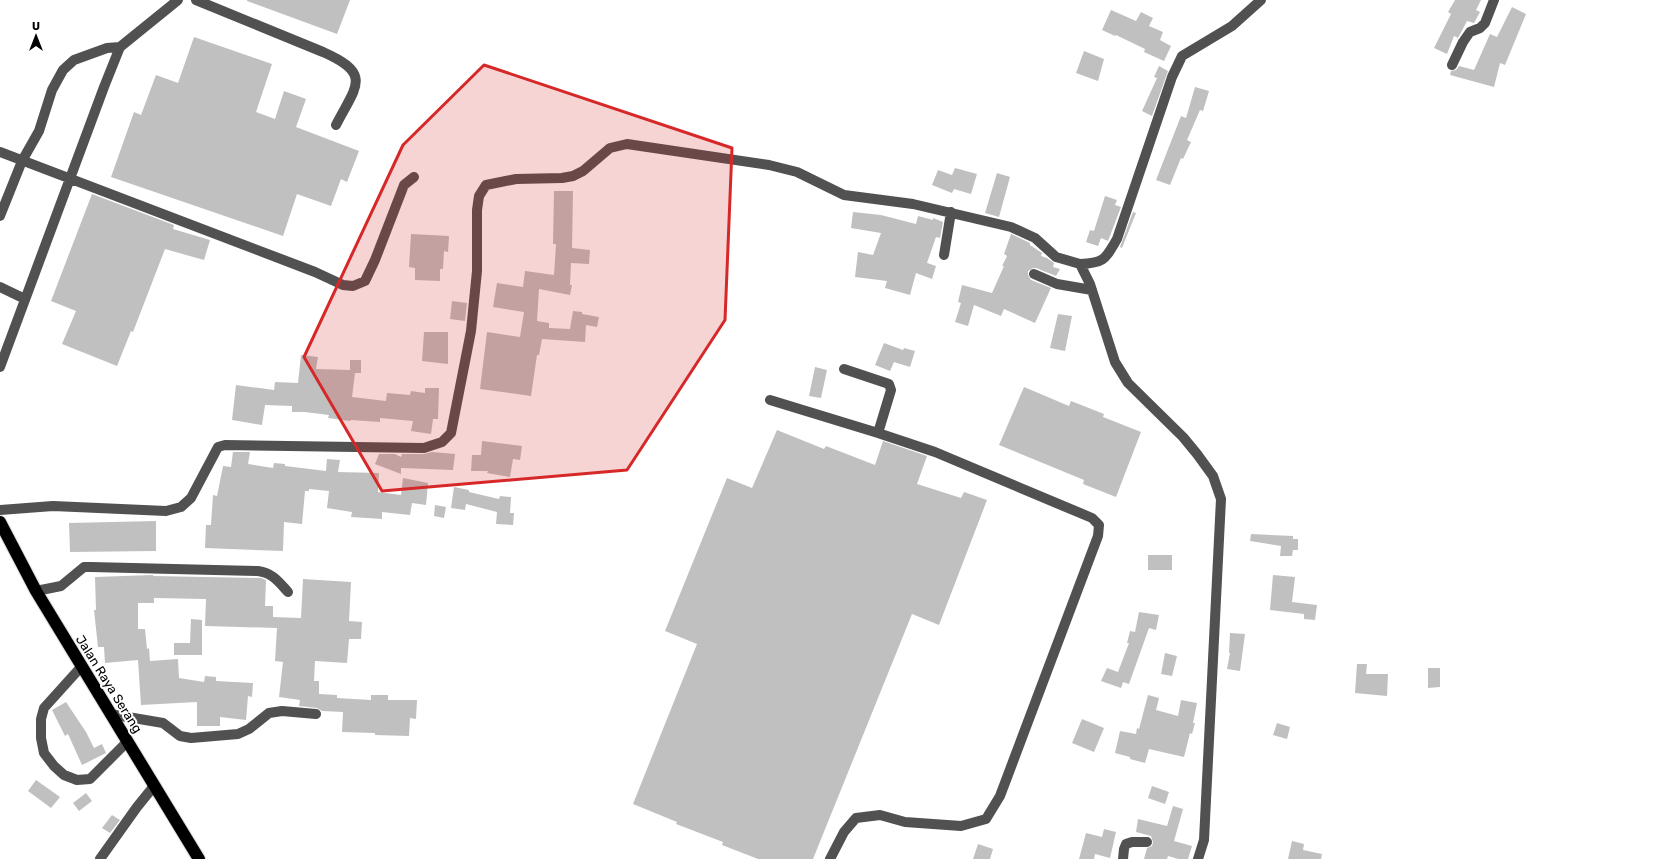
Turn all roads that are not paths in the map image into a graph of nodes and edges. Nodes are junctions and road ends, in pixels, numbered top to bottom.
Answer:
1 (178, 0) edge
2 (196, 0) edge
3 (1261, 0) edge
4 (1494, 0) edge
5 (120, 47) junction
6 (1452, 65) dead end
7 (336, 125) dead end
8 (0, 152) edge
9 (22, 161) junction
10 (414, 177) dead end
11 (70, 180) junction
12 (951, 212) junction
13 (0, 216) edge
14 (944, 255) dead end
15 (1080, 264) junction
16 (1034, 274) dead end
17 (0, 287) edge
18 (1092, 290) junction
19 (26, 299) junction
20 (0, 367) edge
21 (844, 369) dead end
22 (770, 400) dead end
23 (878, 433) junction
24 (0, 510) edge
25 (0, 522) edge
26 (36, 591) junction
27 (288, 592) dead end
28 (81, 667) junction
29 (110, 714) junction
30 (316, 714) dead end
31 (128, 741) junction
32 (154, 786) junction
33 (1147, 842) dead end
34 (100, 859) edge
35 (199, 859) edge
36 (830, 859) edge
37 (1123, 859) edge
38 (1198, 859) edge

1 - 5 street
2 - 7 street
3 - 15 street
4 - 6 street
5 - 9 street
5 - 11 street
8 - 9 street
9 - 11 street
9 - 13 street
10 - 11 street
11 - 19 street
12 - 14 street
12 - 15 street
12 - 24 street
15 - 18 street
16 - 18 street
17 - 19 street
18 - 38 street
19 - 20 street
21 - 23 street
22 - 23 street
23 - 36 street
25 - 26 highway, Jalan Raya Serang
26 - 27 street
26 - 28 highway, Jalan Raya Serang
28 - 29 highway, Jalan Raya Serang
28 - 31 street
29 - 30 street
29 - 31 highway, Jalan Raya Serang
31 - 32 highway, Jalan Raya Serang
32 - 34 street
32 - 35 highway, Jalan Raya Serang
33 - 37 street

